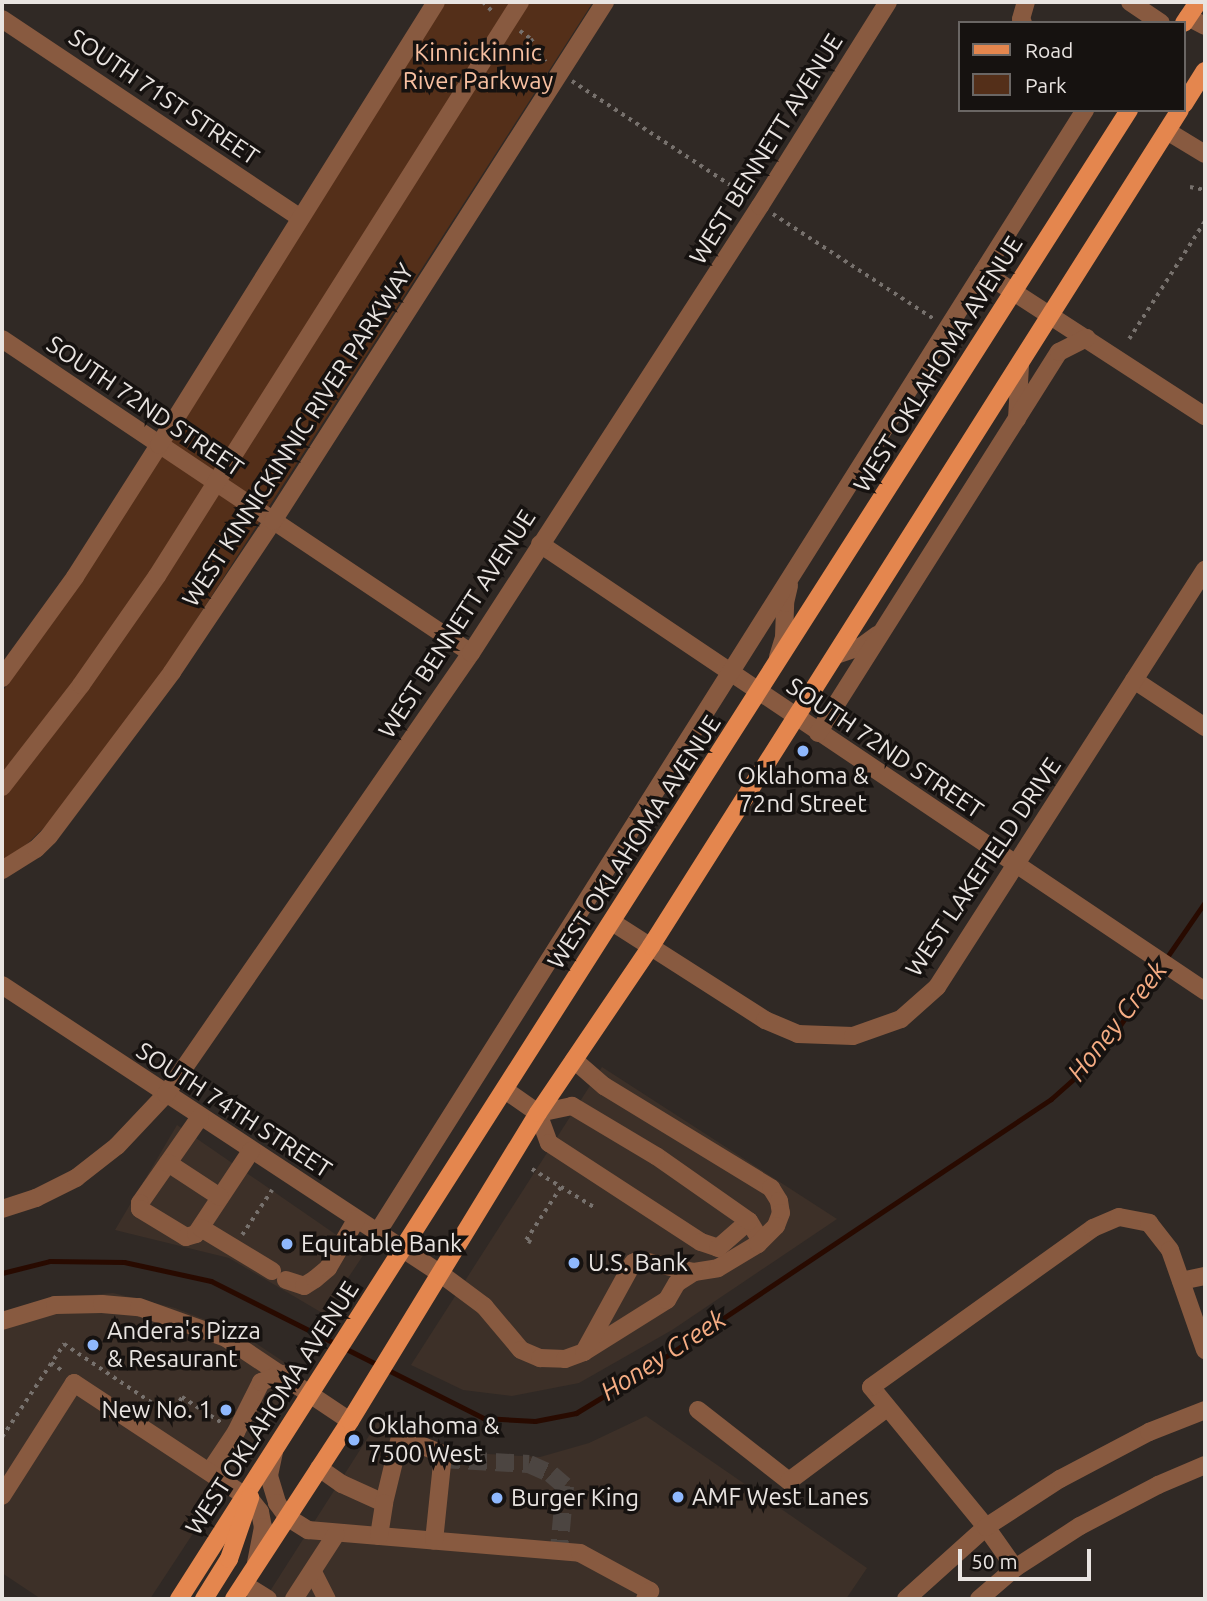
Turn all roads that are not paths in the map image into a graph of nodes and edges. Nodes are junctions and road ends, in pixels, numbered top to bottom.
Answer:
1 (436, 2) edge
2 (520, 2) edge
3 (605, 2) edge
4 (888, 2) edge
5 (1026, 2) edge
6 (1130, 2) edge
7 (1190, 14) edge
8 (2, 19) edge
9 (1022, 21) edge
10 (1158, 21) edge
11 (1205, 26) edge
12 (1205, 71) edge
13 (1186, 101) edge
14 (1084, 112) edge
15 (1128, 112) edge
16 (1179, 112) edge
17 (1167, 131) junction
18 (1205, 154) edge
19 (299, 217) junction
20 (983, 271) junction
21 (1013, 291) junction
22 (1051, 316) junction
23 (1087, 338) junction
24 (2, 339) edge
25 (1020, 365) junction
26 (1202, 407) edge
27 (1016, 422) junction
28 (159, 446) junction
29 (216, 483) junction
30 (273, 521) junction
31 (540, 544) junction
32 (1205, 570) edge
33 (793, 572) junction
34 (885, 628) junction
35 (471, 653) junction
36 (836, 655) junction
37 (775, 666) junction
38 (729, 672) junction
39 (2, 678) edge
40 (1134, 680) junction
41 (758, 693) junction
42 (797, 718) junction
43 (1205, 727) edge
44 (818, 733) junction
45 (2, 788) edge
46 (1016, 865) junction
47 (2, 870) edge
48 (612, 922) junction
49 (651, 946) junction
50 (2, 985) edge
51 (1205, 991) edge
52 (574, 1060) junction
53 (505, 1090) junction
54 (166, 1094) junction
55 (538, 1112) junction
56 (201, 1117) junction
57 (670, 1127) junction
58 (251, 1151) junction
59 (656, 1156) junction
60 (168, 1163) junction
61 (220, 1198) junction
62 (2, 1209) edge
63 (356, 1220) junction
64 (749, 1221) junction
65 (201, 1228) junction
66 (377, 1233) junction
67 (758, 1244) junction
68 (403, 1250) junction
69 (694, 1272) junction
70 (441, 1274) junction
71 (1205, 1276) edge
72 (1181, 1281) junction
73 (2, 1321) edge
74 (1205, 1350) edge
75 (584, 1352) junction
76 (281, 1374) junction
77 (309, 1393) junction
78 (887, 1408) junction
79 (1205, 1409) edge
80 (698, 1410) dead end
81 (350, 1421) junction
82 (278, 1442) junction
83 (1205, 1465) edge
84 (319, 1468) junction
85 (210, 1471) junction
86 (8, 1472) edge
87 (2, 1496) edge
88 (247, 1497) junction
89 (384, 1503) junction
90 (287, 1517) junction
91 (986, 1527) junction
92 (336, 1534) junction
93 (379, 1536) junction
94 (435, 1541) junction
95 (254, 1568) junction
96 (1015, 1568) junction
97 (313, 1572) junction
98 (239, 1592) edge
99 (179, 1599) edge
100 (204, 1599) edge
101 (268, 1599) edge
102 (294, 1599) edge
103 (327, 1599) edge
104 (645, 1599) edge
105 (906, 1599) edge
106 (979, 1599) edge

1 - 19 street
2 - 29 street, WEST KINNICKINNIC RIVER PARKWAY
3 - 30 street, WEST KINNICKINNIC RIVER PARKWAY
4 - 31 street, WEST BENNETT AVENUE
5 - 9 street
6 - 10 street
7 - 11 street
8 - 19 street, SOUTH 71ST STREET
12 - 13 main road
14 - 20 street, WEST OKLAHOMA AVENUE
15 - 21 main road, WEST OKLAHOMA AVENUE
16 - 17 main road
17 - 18 street
17 - 22 main road
19 - 28 street
20 - 21 street
20 - 33 street, WEST OKLAHOMA AVENUE
21 - 22 street
21 - 37 main road, WEST OKLAHOMA AVENUE
22 - 23 street
22 - 25 main road
23 - 26 street
23 - 27 street
24 - 28 street, SOUTH 72ND STREET
25 - 27 street
25 - 36 main road
27 - 34 street
28 - 29 street, SOUTH 72ND STREET
28 - 39 street
29 - 30 street, SOUTH 72ND STREET
29 - 45 street, WEST KINNICKINNIC RIVER PARKWAY
30 - 35 street, SOUTH 72ND STREET
30 - 47 street, WEST KINNICKINNIC RIVER PARKWAY
31 - 35 street, WEST BENNETT AVENUE
31 - 38 street, SOUTH 72ND STREET
32 - 40 street, WEST LAKEFIELD DRIVE
33 - 37 street
33 - 38 street, WEST OKLAHOMA AVENUE
34 - 36 street
34 - 44 street
35 - 54 street, WEST BENNETT AVENUE
36 - 42 main road
37 - 41 main road, WEST OKLAHOMA AVENUE
38 - 41 street, SOUTH 72ND STREET
38 - 66 street, WEST OKLAHOMA AVENUE
40 - 43 street
40 - 46 street, WEST LAKEFIELD DRIVE
41 - 42 street, SOUTH 72ND STREET
41 - 48 main road, WEST OKLAHOMA AVENUE
42 - 44 street, SOUTH 72ND STREET
42 - 49 main road
44 - 46 street, SOUTH 72ND STREET
46 - 49 street, WEST LAKEFIELD DRIVE
46 - 51 street, SOUTH 72ND STREET
48 - 49 street, WEST LAKEFIELD DRIVE
48 - 53 main road, WEST OKLAHOMA AVENUE
49 - 52 main road
50 - 54 street, SOUTH 74TH STREET
52 - 55 main road
52 - 57 street
53 - 55 street
53 - 68 main road, WEST OKLAHOMA AVENUE
54 - 56 street, SOUTH 74TH STREET
54 - 62 street, WEST BENNETT AVENUE
55 - 59 street
55 - 64 street
55 - 70 main road
56 - 58 street, SOUTH 74TH STREET
56 - 60 street
57 - 59 street
57 - 67 street
58 - 61 street
58 - 63 street, SOUTH 74TH STREET
59 - 64 street
60 - 61 street
60 - 65 street
61 - 65 street
63 - 65 street
63 - 66 street, SOUTH 74TH STREET
64 - 67 street
66 - 68 street, SOUTH 74TH STREET
67 - 69 street
68 - 70 street, SOUTH 74TH STREET
68 - 77 main road, WEST OKLAHOMA AVENUE
69 - 75 street
69 - 75 street
70 - 75 street, SOUTH 74TH STREET
70 - 81 main road
71 - 72 street
72 - 74 street
72 - 78 street
73 - 76 street
76 - 77 street
76 - 85 street
77 - 81 street
77 - 82 main road, WEST OKLAHOMA AVENUE
78 - 80 street
78 - 91 street
79 - 91 street
81 - 84 main road
82 - 88 main road, WEST OKLAHOMA AVENUE
82 - 90 street
83 - 96 street
84 - 89 street
84 - 90 main road
85 - 86 street
85 - 88 street
86 - 87 street
88 - 95 street
88 - 99 main road, WEST OKLAHOMA AVENUE
88 - 100 main road
89 - 93 street
89 - 94 street
90 - 92 street
90 - 95 main road
91 - 96 street
91 - 105 street
92 - 93 street
92 - 97 street
93 - 94 street
94 - 104 street
95 - 98 main road
96 - 106 street
97 - 102 street
97 - 103 street
98 - 101 street

